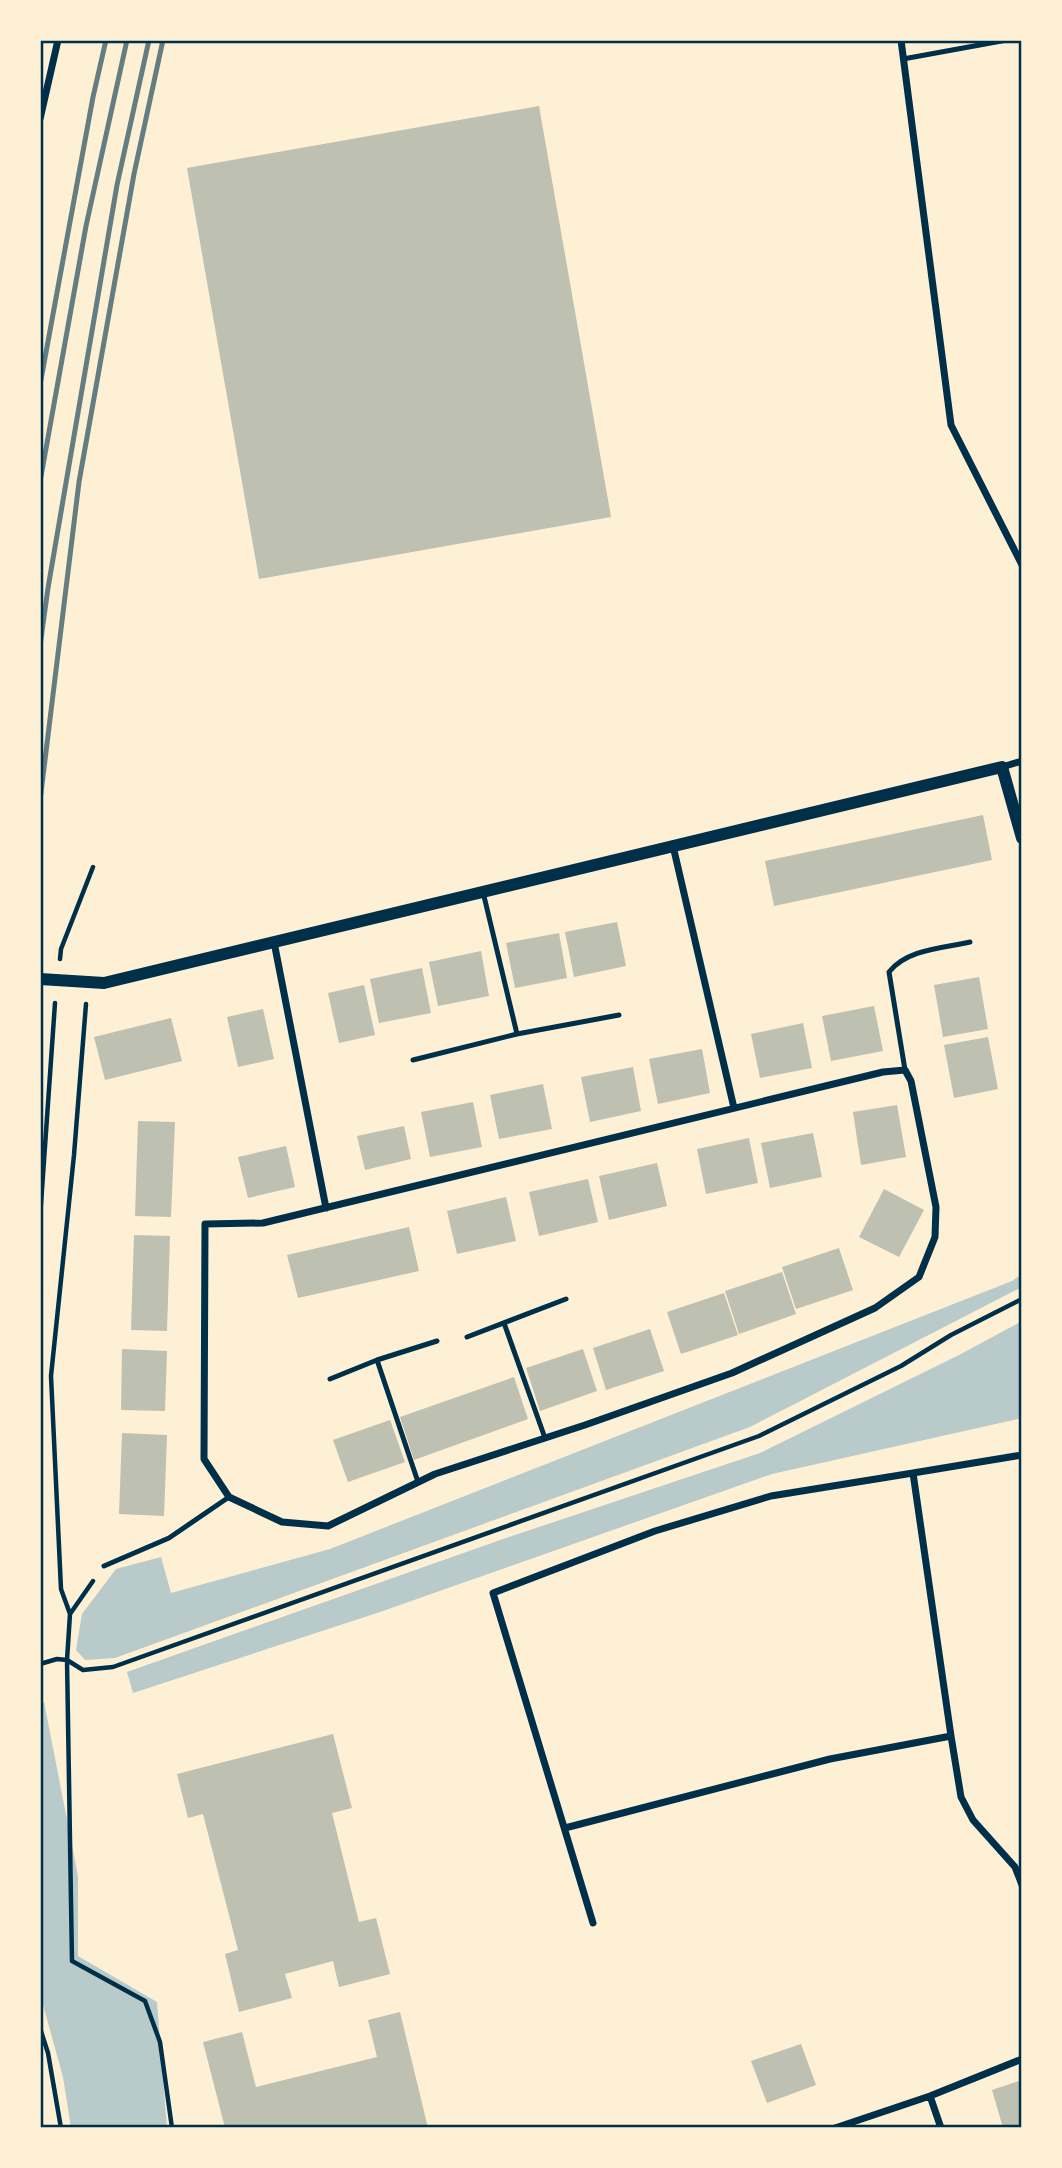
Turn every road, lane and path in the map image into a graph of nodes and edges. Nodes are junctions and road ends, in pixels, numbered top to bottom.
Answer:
1 (58, 40) edge
2 (901, 40) edge
3 (1007, 40) edge
4 (903, 59) junction
5 (40, 119) edge
6 (1022, 565) edge
7 (1022, 761) edge
8 (1002, 767) junction
9 (1022, 838) edge
10 (673, 846) junction
11 (93, 867) dead end
12 (484, 892) junction
13 (274, 942) junction
14 (970, 942) dead end
15 (60, 961) dead end
16 (40, 979) edge
17 (87, 982) junction
18 (56, 997) dead end
19 (619, 1015) dead end
20 (517, 1034) junction
21 (413, 1060) dead end
22 (905, 1070) junction
23 (734, 1108) junction
24 (326, 1208) junction
25 (40, 1218) edge
26 (566, 1299) dead end
27 (1022, 1300) edge
28 (504, 1323) junction
29 (467, 1337) dead end
30 (437, 1341) dead end
31 (377, 1360) junction
32 (330, 1379) dead end
33 (545, 1438) junction
34 (1022, 1455) edge
35 (914, 1473) junction
36 (418, 1482) junction
37 (229, 1497) junction
38 (104, 1566) joint
39 (70, 1614) junction
40 (67, 1660) junction
41 (41, 1664) edge
42 (951, 1736) junction
43 (565, 1828) junction
44 (1022, 1885) edge
45 (593, 1923) dead end
46 (40, 2028) edge
47 (1022, 2059) edge
48 (930, 2096) junction
49 (61, 2128) edge
50 (172, 2128) edge
51 (835, 2128) edge
52 (941, 2128) edge

1 - 5 street
2 - 4 street
3 - 4 lane
4 - 6 street
7 - 8 street
8 - 9 street
8 - 10 street
10 - 12 street
10 - 23 street
11 - 15 path
12 - 13 street
12 - 20 lane
13 - 17 street
13 - 24 street
14 - 22 lane
16 - 17 street
17 - 39 path
18 - 25 path
19 - 20 lane
20 - 21 lane
22 - 23 street
22 - 33 street
23 - 24 street
24 - 37 street
26 - 28 lane
27 - 40 path
28 - 29 lane
28 - 33 lane
30 - 31 lane
31 - 32 lane
31 - 36 lane
33 - 36 street
34 - 35 street
35 - 42 street
35 - 43 street
36 - 37 street
37 - 38 lane
38 - 39 path
39 - 40 path
40 - 41 path
40 - 50 path
42 - 43 street
42 - 44 street
43 - 45 street
46 - 49 path
47 - 48 street
48 - 51 street
48 - 52 street

